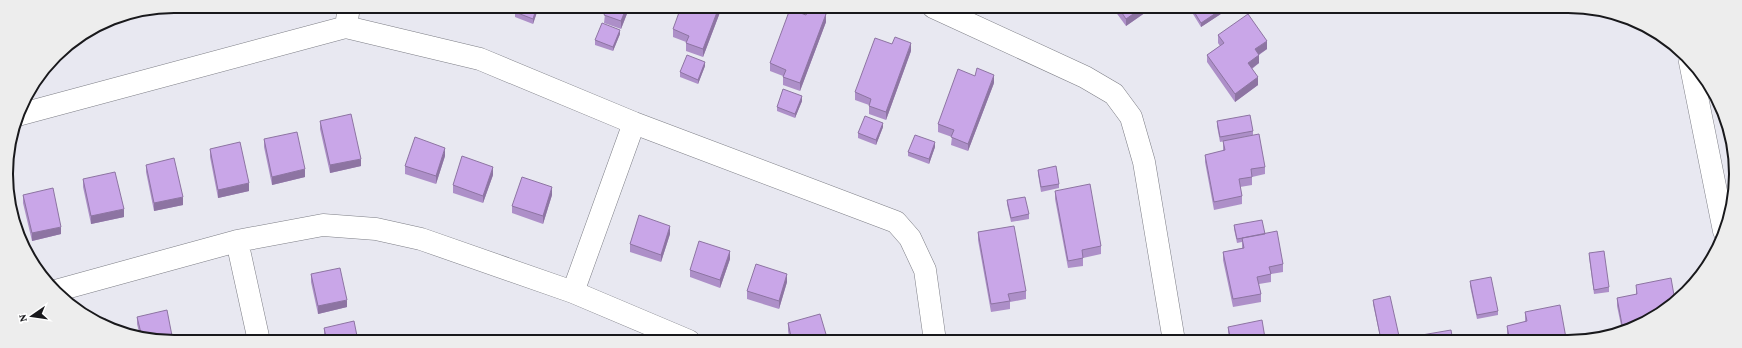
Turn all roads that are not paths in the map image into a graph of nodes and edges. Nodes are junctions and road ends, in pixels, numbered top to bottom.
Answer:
1 (946, 13) edge
2 (347, 16) edge
3 (1692, 71) edge
4 (25, 113) edge
5 (634, 123) junction
6 (1722, 221) edge
7 (237, 241) junction
8 (61, 289) edge
9 (573, 292) junction
10 (258, 335) edge
11 (675, 335) edge
12 (934, 335) edge
13 (1169, 335) edge

1 - 13 street
2 - 4 street
2 - 5 street
3 - 6 street
5 - 9 street
5 - 12 street
7 - 8 street
7 - 9 street
7 - 10 street
9 - 11 street

